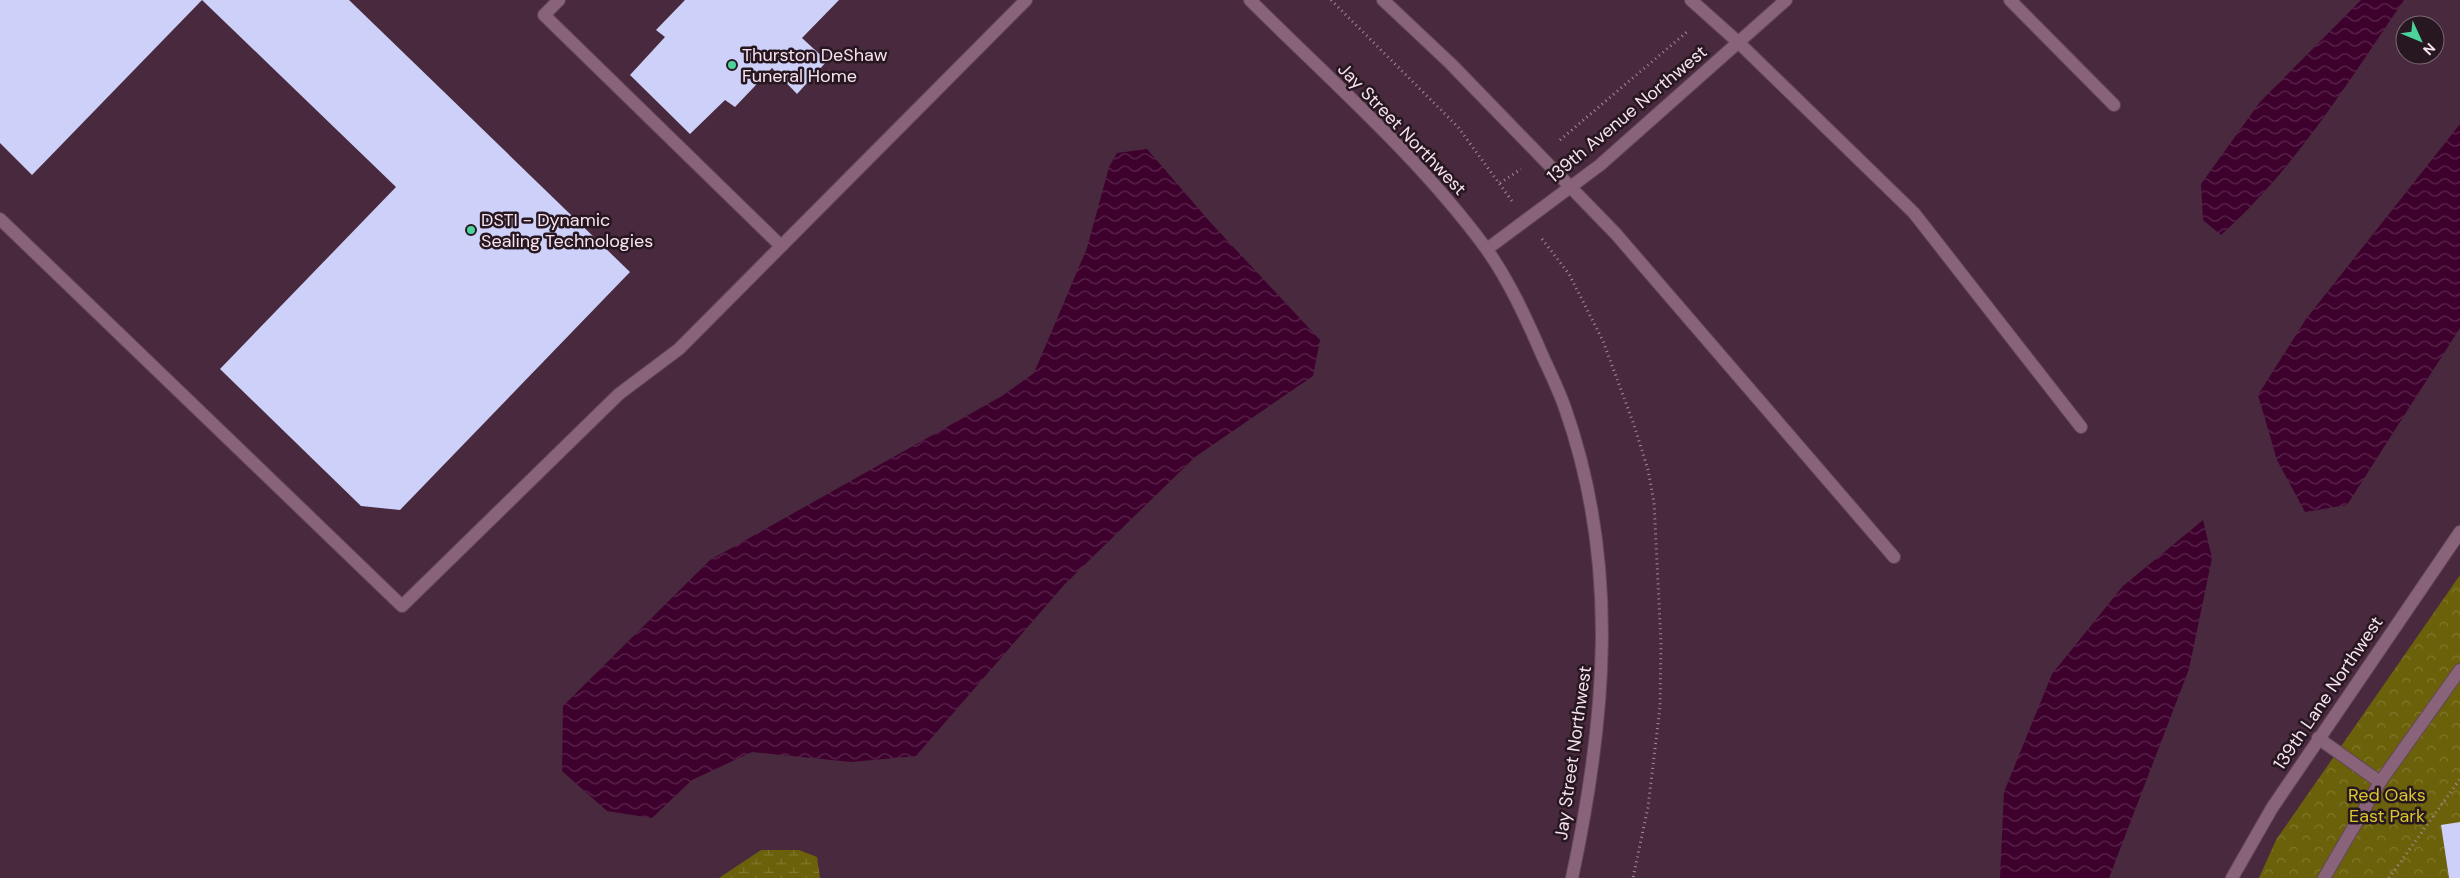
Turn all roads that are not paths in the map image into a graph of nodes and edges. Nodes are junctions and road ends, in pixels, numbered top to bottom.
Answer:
1 (558, 0) edge
2 (1026, 0) edge
3 (1250, 0) edge
4 (1383, 0) edge
5 (1690, 0) edge
6 (1786, 0) edge
7 (2010, 0) edge
8 (1738, 42) junction
9 (2114, 105) dead end
10 (1571, 186) junction
11 (0, 219) edge
12 (781, 246) junction
13 (1486, 249) junction
14 (2081, 427) dead end
15 (2460, 532) edge
16 (1894, 557) dead end
17 (2460, 670) edge
18 (2318, 738) junction
19 (2380, 782) junction
20 (1572, 878) edge
21 (2232, 878) edge
22 (2324, 878) edge

1 - 12 street
2 - 12 street
3 - 13 street, Jay Street Northwest
4 - 10 street
5 - 8 street
6 - 8 street, 139th Avenue Northwest
7 - 9 street
8 - 10 street, 139th Avenue Northwest
8 - 14 street
10 - 13 street, 139th Avenue Northwest
10 - 16 street
11 - 12 street
13 - 20 street, Jay Street Northwest
15 - 18 street, 139th Lane Northwest
17 - 19 street
18 - 19 street
18 - 21 street, 139th Lane Northwest
19 - 22 street

